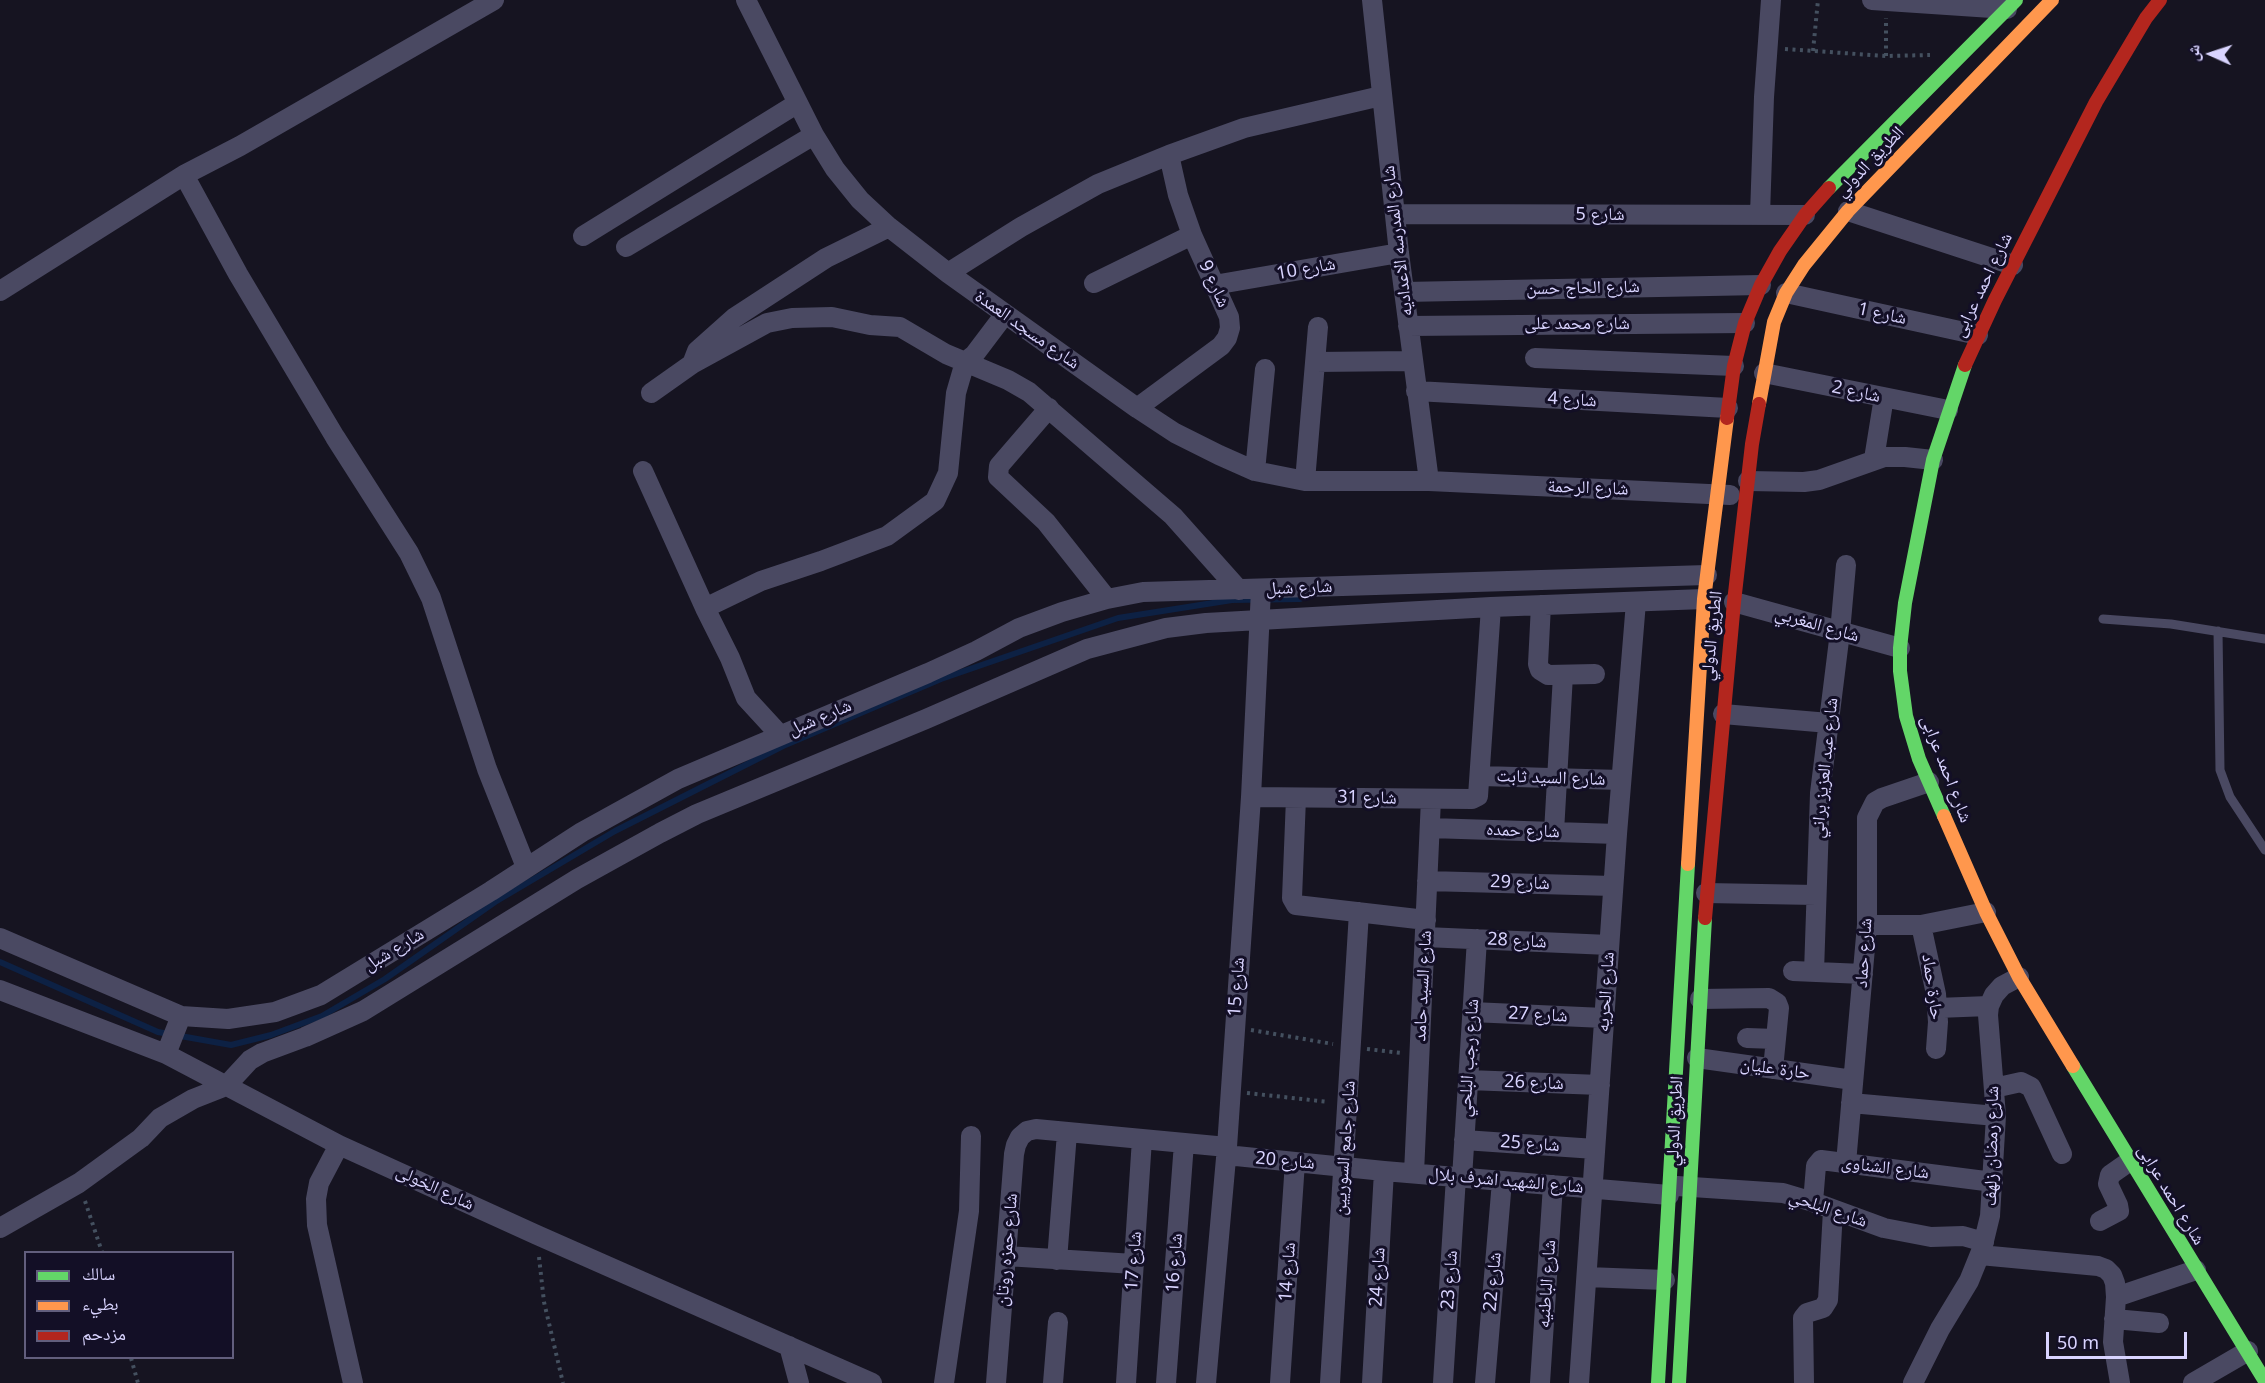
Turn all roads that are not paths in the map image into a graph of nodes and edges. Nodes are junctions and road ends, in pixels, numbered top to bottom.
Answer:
1 (494, 0) edge
2 (746, 0) edge
3 (1372, 0) edge
4 (1771, 0) edge
5 (1872, 0) edge
6 (1887, 0) edge
7 (2052, 0) edge
8 (2160, 0) edge
9 (2011, 5) edge
10 (1381, 96) junction
11 (798, 103) junction
12 (814, 135) junction
13 (1168, 155) junction
14 (184, 175) junction
15 (1848, 212) junction
16 (1395, 214) junction
17 (1760, 215) junction
18 (1805, 215) junction
19 (889, 227) junction
20 (1192, 235) junction
21 (583, 236) dead end
22 (626, 247) dead end
23 (1399, 253) junction
24 (2013, 265) junction
25 (948, 273) junction
26 (1094, 283) dead end
27 (1214, 285) junction
28 (1761, 285) junction
29 (0, 291) edge
30 (1404, 292) junction
31 (1786, 293) junction
32 (1005, 314) junction
33 (1745, 323) junction
34 (1408, 326) junction
35 (1318, 327) dead end
36 (1978, 335) junction
37 (1534, 358) dead end
38 (1412, 361) junction
39 (965, 362) junction
40 (1315, 362) junction
41 (692, 364) junction
42 (1734, 366) junction
43 (1265, 369) dead end
44 (1764, 373) junction
45 (1416, 391) junction
46 (651, 393) dead end
47 (1884, 397) junction
48 (1049, 408) junction
49 (1137, 408) junction
50 (1728, 408) junction
51 (1948, 410) junction
52 (1874, 459) junction
53 (1933, 460) junction
54 (642, 471) dead end
55 (1255, 471) junction
56 (1305, 480) junction
57 (1429, 481) junction
58 (1747, 489) junction
59 (1717, 494) junction
60 (1846, 565) dead end
61 (1707, 575) junction
62 (1239, 590) junction
63 (1261, 590) junction
64 (1107, 599) junction
65 (1704, 599) junction
66 (1636, 602) junction
67 (1734, 602) junction
68 (1541, 605) junction
69 (1491, 607) junction
70 (705, 608) junction
71 (2103, 619) dead end
72 (1259, 621) junction
73 (2218, 631) junction
74 (1840, 632) junction
75 (2265, 639) edge
76 (1900, 648) junction
77 (1595, 674) dead end
78 (1563, 675) junction
79 (1723, 714) junction
80 (1829, 723) junction
81 (780, 735) junction
82 (1557, 778) junction
83 (1621, 780) junction
84 (1929, 782) junction
85 (1480, 785) junction
86 (1251, 797) junction
87 (1296, 798) junction
88 (1431, 799) junction
89 (1430, 828) junction
90 (1554, 832) junction
91 (1617, 834) junction
92 (2265, 850) edge
93 (526, 867) junction
94 (1427, 880) junction
95 (1613, 886) junction
96 (1706, 893) junction
97 (1816, 895) junction
98 (1359, 912) junction
99 (1986, 912) junction
100 (1921, 924) junction
101 (1867, 926) junction
102 (1425, 928) junction
103 (0, 938) edge
104 (1477, 939) junction
105 (1609, 945) junction
106 (1793, 971) dead end
107 (1814, 972) junction
108 (1863, 974) junction
109 (2019, 977) junction
110 (0, 990) edge
111 (1700, 999) junction
112 (1989, 1006) junction
113 (1937, 1008) junction
114 (1472, 1012) junction
115 (1604, 1018) junction
116 (180, 1020) junction
117 (1747, 1038) dead end
118 (1776, 1040) junction
119 (1936, 1049) dead end
120 (167, 1051) junction
121 (1697, 1058) junction
122 (1773, 1069) junction
123 (1468, 1080) junction
124 (1853, 1080) junction
125 (1600, 1085) junction
126 (226, 1086) junction
127 (1994, 1088) junction
128 (1851, 1102) junction
129 (1996, 1116) junction
130 (1036, 1129) joint
131 (1067, 1132) junction
132 (970, 1136) dead end
133 (1142, 1139) junction
134 (1464, 1140) junction
135 (1184, 1143) junction
136 (339, 1144) junction
137 (1595, 1149) junction
138 (1226, 1151) junction
139 (2062, 1154) dead end
140 (2130, 1161) junction
141 (1295, 1162) junction
142 (1846, 1163) junction
143 (1343, 1166) junction
144 (1384, 1171) junction
145 (1414, 1173) junction
146 (1459, 1178) junction
147 (1502, 1181) junction
148 (1993, 1182) junction
149 (1553, 1185) junction
150 (1690, 1187) junction
151 (1592, 1189) junction
152 (1669, 1191) junction
153 (1813, 1202) junction
154 (1833, 1210) junction
155 (2100, 1221) dead end
156 (0, 1228) edge
157 (1982, 1248) junction
158 (1006, 1256) junction
159 (1057, 1260) junction
160 (1134, 1264) junction
161 (2196, 1270) junction
162 (1587, 1277) junction
163 (1665, 1280) junction
164 (2116, 1297) junction
165 (2114, 1319) junction
166 (1058, 1322) dead end
167 (2158, 1323) dead end
168 (789, 1346) junction
169 (2248, 1351) junction
170 (2265, 1381) edge
171 (353, 1383) edge
172 (799, 1383) edge
173 (872, 1383) edge
174 (944, 1383) edge
175 (996, 1383) edge
176 (1053, 1383) edge
177 (1126, 1383) edge
178 (1166, 1383) edge
179 (1206, 1383) edge
180 (1280, 1383) edge
181 (1329, 1383) edge
182 (1372, 1383) edge
183 (1443, 1383) edge
184 (1485, 1383) edge
185 (1540, 1383) edge
186 (1580, 1383) edge
187 (1658, 1383) edge
188 (1679, 1383) edge
189 (1804, 1383) edge
190 (1913, 1383) edge
191 (2120, 1383) edge
192 (2193, 1383) edge

1 - 14 street
2 - 11 street, شارع مسجد العمدة
3 - 10 street, شارع المدرسه الاعداديه
4 - 17 street
5 - 6 street
6 - 9 street
7 - 15 street, الطريق الدولي
8 - 24 street, شارع احمد عرابى
9 - 18 street, الطريق الدولي
10 - 13 street
10 - 16 street, شارع المدرسه الاعداديه
11 - 12 street, شارع مسجد العمدة
11 - 21 street
12 - 19 street, شارع مسجد العمدة
12 - 22 street
13 - 20 street, شارع 9
13 - 25 street
14 - 29 street
14 - 93 street
15 - 24 street
15 - 31 street, الطريق الدولي
16 - 17 street, شارع 5
16 - 23 street, شارع المدرسه الاعداديه
17 - 18 street, شارع 5
18 - 28 street, الطريق الدولي
19 - 25 street, شارع مسجد العمدة
19 - 41 street
20 - 26 street
20 - 27 street, شارع 9
23 - 27 street, شارع 10
23 - 30 street, شارع المدرسه الاعداديه
24 - 36 street, شارع احمد عرابى
25 - 32 street, شارع مسجد العمدة
27 - 49 street, شارع 9
28 - 30 street, شارع الحاج حسن
28 - 33 street, الطريق الدولي
30 - 34 street, شارع المدرسه الاعداديه
31 - 36 street, شارع 1
31 - 44 street, الطريق الدولي
32 - 39 street
32 - 49 street, شارع مسجد العمدة
33 - 34 street, شارع محمد على
33 - 42 street, الطريق الدولي
34 - 38 street, شارع المدرسه الاعداديه
35 - 40 street
36 - 51 street, شارع احمد عرابى
37 - 42 street
38 - 40 street
38 - 45 street, شارع المدرسه الاعداديه
39 - 41 street
39 - 48 street
39 - 70 street
40 - 56 street
41 - 46 street
42 - 50 street, الطريق الدولي
43 - 55 street
44 - 47 street, شارع 2
44 - 58 street, الطريق الدولي
45 - 50 street, شارع 4
45 - 57 street, شارع المدرسه الاعداديه
47 - 51 street, شارع 2
47 - 52 street
48 - 62 street
48 - 64 street
49 - 55 street, شارع مسجد العمدة
50 - 59 street, الطريق الدولي
51 - 53 street, شارع احمد عرابى
52 - 53 street, شارع الرحمة
52 - 58 street, شارع الرحمة
53 - 76 street, شارع احمد عرابى
54 - 70 street
55 - 56 street, شارع مسجد العمدة
56 - 57 street, شارع مسجد العمدة
57 - 59 street, شارع الرحمة
58 - 59 street, شارع الرحمة
58 - 67 street, الطريق الدولي
59 - 61 street, الطريق الدولي
60 - 74 street, شارع عبد العزيز براني
61 - 63 street, شارع شبل
61 - 65 street, الطريق الدولي
62 - 63 street, شارع شبل
62 - 64 street, شارع شبل
63 - 72 street, شارع 15
64 - 81 street, شارع شبل
65 - 66 street, شارع شبل
65 - 152 street, الطريق الدولي
66 - 68 street, شارع شبل
66 - 83 street, شارع الحريه
67 - 74 street, شارع المغربي
67 - 79 street, الطريق الدولي
68 - 69 street, شارع شبل
68 - 78 street
69 - 72 street, شارع شبل
69 - 85 street
70 - 81 street
71 - 73 lane
72 - 86 street, شارع 15
72 - 126 street, شارع شبل
73 - 75 lane
73 - 92 lane
74 - 76 street, شارع المغربي
74 - 80 street, شارع عبد العزيز براني
76 - 84 street, شارع احمد عرابى
77 - 78 street
78 - 82 street
79 - 80 street
79 - 96 street, الطريق الدولي
80 - 97 street, شارع عبد العزيز براني
81 - 93 street, شارع شبل
82 - 83 street, شارع السيد ثابت
82 - 85 street, شارع السيد ثابت
82 - 90 street
83 - 91 street, شارع الحريه
84 - 99 street, شارع احمد عرابى
84 - 101 street, شارع حماد
85 - 88 street, شارع 31
86 - 87 street, شارع 31
86 - 138 street, شارع 15
87 - 88 street, شارع 31
87 - 98 street, شارع 28
88 - 89 street, شارع السيد حامد
89 - 90 street, شارع حمده
89 - 94 street, شارع السيد حامد
90 - 91 street, شارع حمده
91 - 95 street, شارع الحريه
93 - 116 street, شارع شبل
94 - 95 street, شارع 29
94 - 102 street, شارع السيد حامد
95 - 105 street, شارع الحريه
96 - 97 street
96 - 111 street, الطريق الدولي
97 - 107 street, شارع عبد العزيز براني
98 - 102 street, شارع 28
98 - 143 street, شارع جامع السوريين
99 - 100 street
99 - 109 street, شارع احمد عرابى
100 - 101 street
100 - 113 street, حارة حماد
101 - 108 street, شارع حماد
102 - 104 street, شارع 28
102 - 145 street, شارع السيد حامد
103 - 116 street, شارع شبل
104 - 105 street, شارع 28
104 - 114 street, شارع رجب البلحي
105 - 115 street, شارع الحريه
106 - 107 street
107 - 108 street
108 - 124 street, شارع حماد
109 - 112 street
109 - 140 street, شارع احمد عرابى
110 - 120 street, شارع الخولى
111 - 118 street
111 - 121 street, الطريق الدولي
112 - 113 street
112 - 127 street, شارع رمضان زلهف
113 - 119 street, حارة حماد
114 - 115 street, شارع 27
114 - 123 street, شارع رجب البلحي
115 - 125 street, شارع الحريه
116 - 120 street
117 - 118 street
118 - 122 street
120 - 126 street, شارع الخولى
121 - 122 street, حارة عليان
121 - 150 street, الطريق الدولي
122 - 124 street, حارة عليان
123 - 125 street, شارع 26
123 - 134 street, شارع رجب البلحي
124 - 128 street, شارع حماد
125 - 137 street, شارع الحريه
126 - 136 street, شارع الخولى
126 - 156 street
127 - 129 street, شارع رمضان زلهف
127 - 139 street
128 - 129 street
128 - 142 street, شارع حماد
129 - 148 street, شارع رمضان زلهف
130 - 131 street, شارع 20
130 - 158 street, شارع حمزه روتان
131 - 133 street, شارع 20
131 - 159 street
132 - 174 street
133 - 135 street, شارع 20
133 - 160 street, شارع 17
134 - 137 street, شارع 25
134 - 146 street, شارع رجب البلحي
135 - 138 street, شارع 20
135 - 178 street, شارع 16
136 - 168 street, شارع الخولى
136 - 171 street
137 - 151 street, شارع الحريه
138 - 141 street, شارع 20
138 - 179 street, شارع 15
140 - 155 street
140 - 161 street, شارع احمد عرابى
141 - 143 street, شارع 20
141 - 180 street, شارع 14
142 - 148 street, شارع الشناوى
142 - 153 street, شارع الشناوى
143 - 144 street, شارع الشهيد اشرف بلال
143 - 181 street, شارع جامع السوريين
144 - 145 street, شارع الشهيد اشرف بلال
144 - 182 street, شارع 24
145 - 146 street, شارع الشهيد اشرف بلال
146 - 147 street, شارع الشهيد اشرف بلال
146 - 183 street, شارع 23
147 - 149 street, شارع الشهيد اشرف بلال
147 - 184 street, شارع 22
148 - 157 street, شارع رمضان زلهف
149 - 151 street, شارع الشهيد اشرف بلال
149 - 185 street, شارع الباطنيه
150 - 152 street, شارع البلحي
150 - 153 street, شارع البلحي
150 - 188 street, الطريق الدولي
151 - 152 street, شارع الشهيد اشرف بلال
151 - 162 street, شارع الحريه
152 - 163 street, الطريق الدولي
153 - 154 street, شارع البلحي
154 - 157 street, شارع البلحي
154 - 189 street
157 - 164 street, شارع البلحي
157 - 190 street, شارع رمضان زلهف
158 - 159 street
158 - 175 street, شارع حمزه روتان
159 - 160 street
160 - 177 street, شارع 17
161 - 164 street
161 - 169 street, شارع احمد عرابى
162 - 163 street
162 - 186 street, شارع الحريه
163 - 187 street, الطريق الدولي
164 - 165 street
165 - 167 street
165 - 191 street
166 - 176 street
168 - 172 street
168 - 173 street, شارع الخولى
169 - 170 street, شارع احمد عرابى
169 - 192 street

